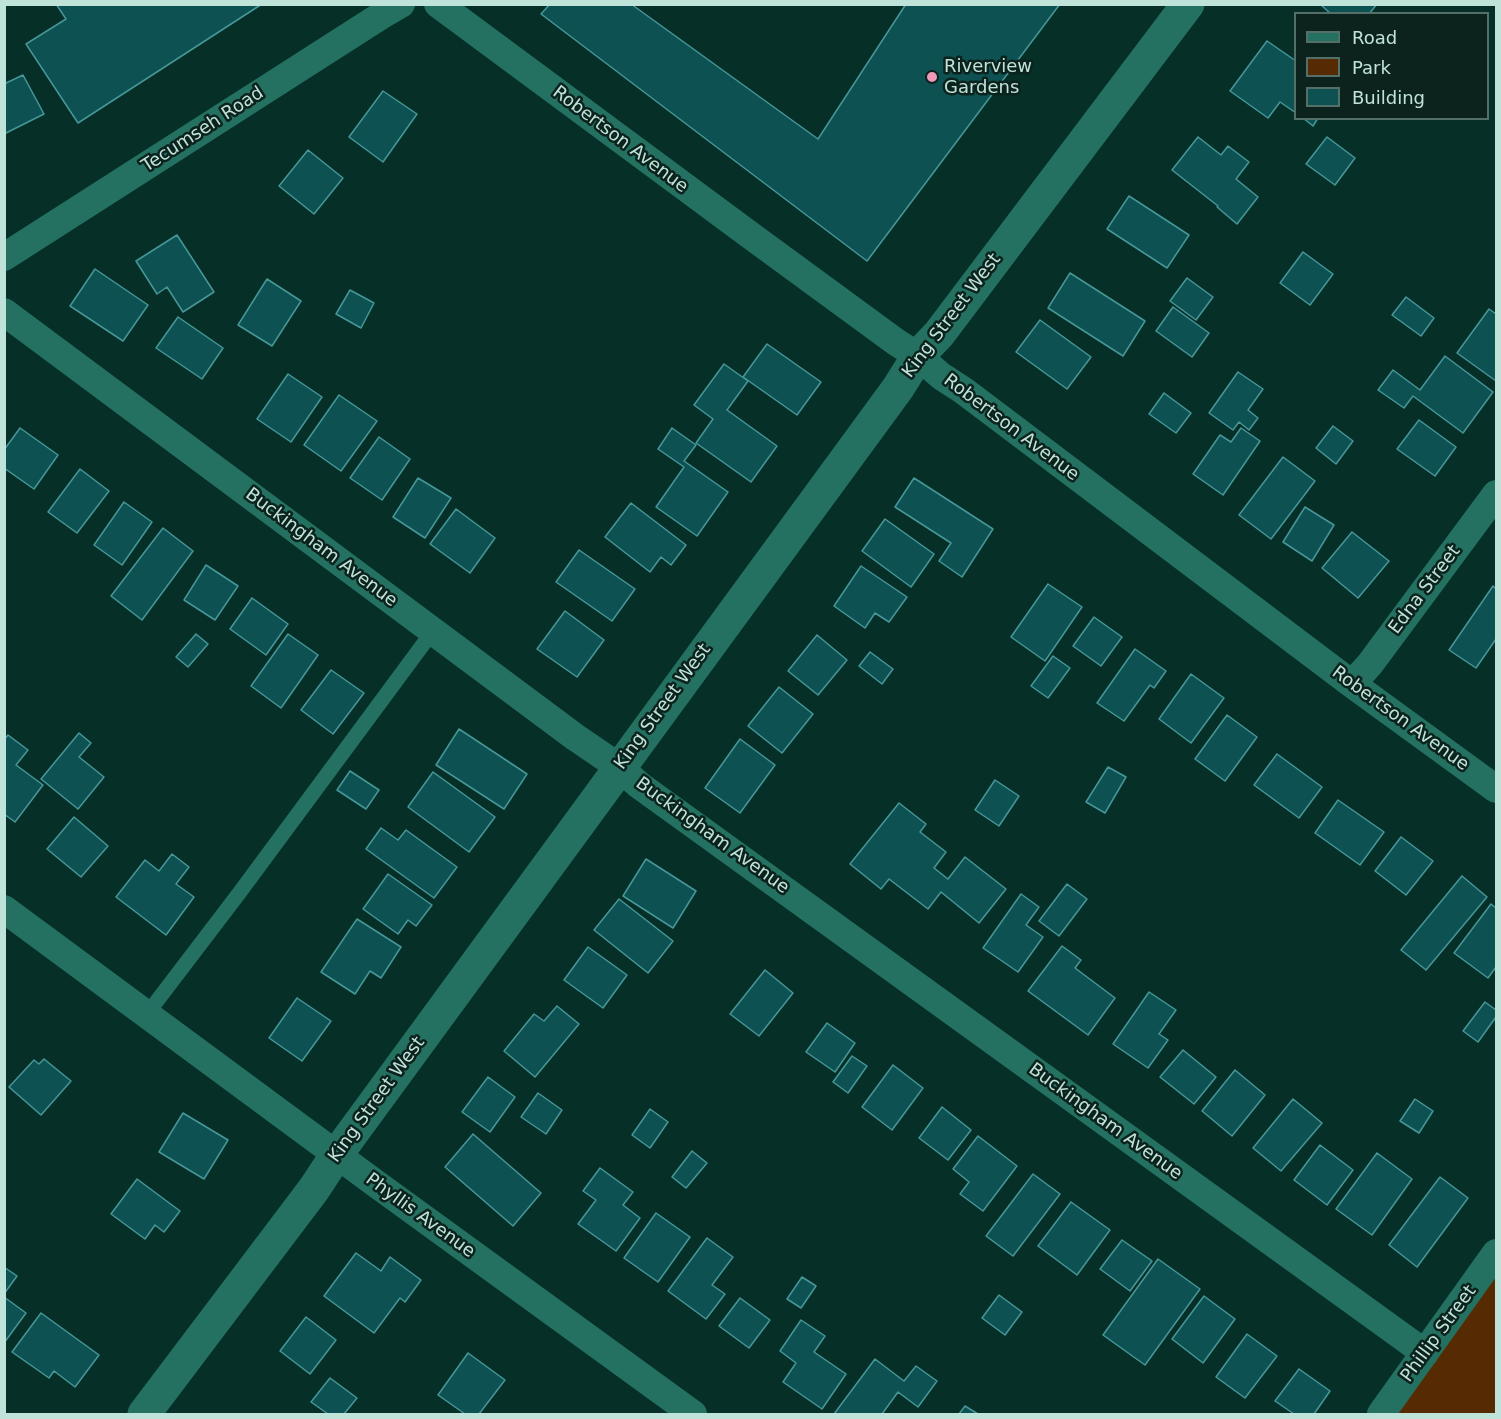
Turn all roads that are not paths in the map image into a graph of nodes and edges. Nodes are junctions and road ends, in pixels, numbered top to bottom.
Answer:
1 (401, 4) edge
2 (438, 4) edge
3 (1188, 4) edge
4 (4, 257) edge
5 (4, 312) edge
6 (918, 356) junction
7 (1497, 494) edge
8 (433, 631) junction
9 (1352, 684) junction
10 (619, 767) junction
11 (1497, 789) edge
12 (4, 909) edge
13 (147, 1014) junction
14 (337, 1154) junction
15 (1497, 1253) edge
16 (1425, 1353) junction
17 (144, 1414) edge
18 (693, 1414) edge
19 (1382, 1414) edge

1 - 4 street, Tecumseh Road
2 - 6 street, Robertson Avenue
3 - 6 street, King Street West
5 - 8 street, Buckingham Avenue
6 - 9 street, Robertson Avenue
6 - 10 street, King Street West
7 - 9 street, Edna Street
8 - 10 street, Buckingham Avenue
8 - 13 lane
9 - 11 street, Robertson Avenue
10 - 14 street, King Street West
10 - 16 street, Buckingham Avenue
12 - 13 street, Phyllis Avenue
13 - 14 street, Phyllis Avenue
14 - 17 street, King Street West
14 - 18 street, Phyllis Avenue
15 - 16 street, Phillip Street
16 - 19 street, Phillip Street

